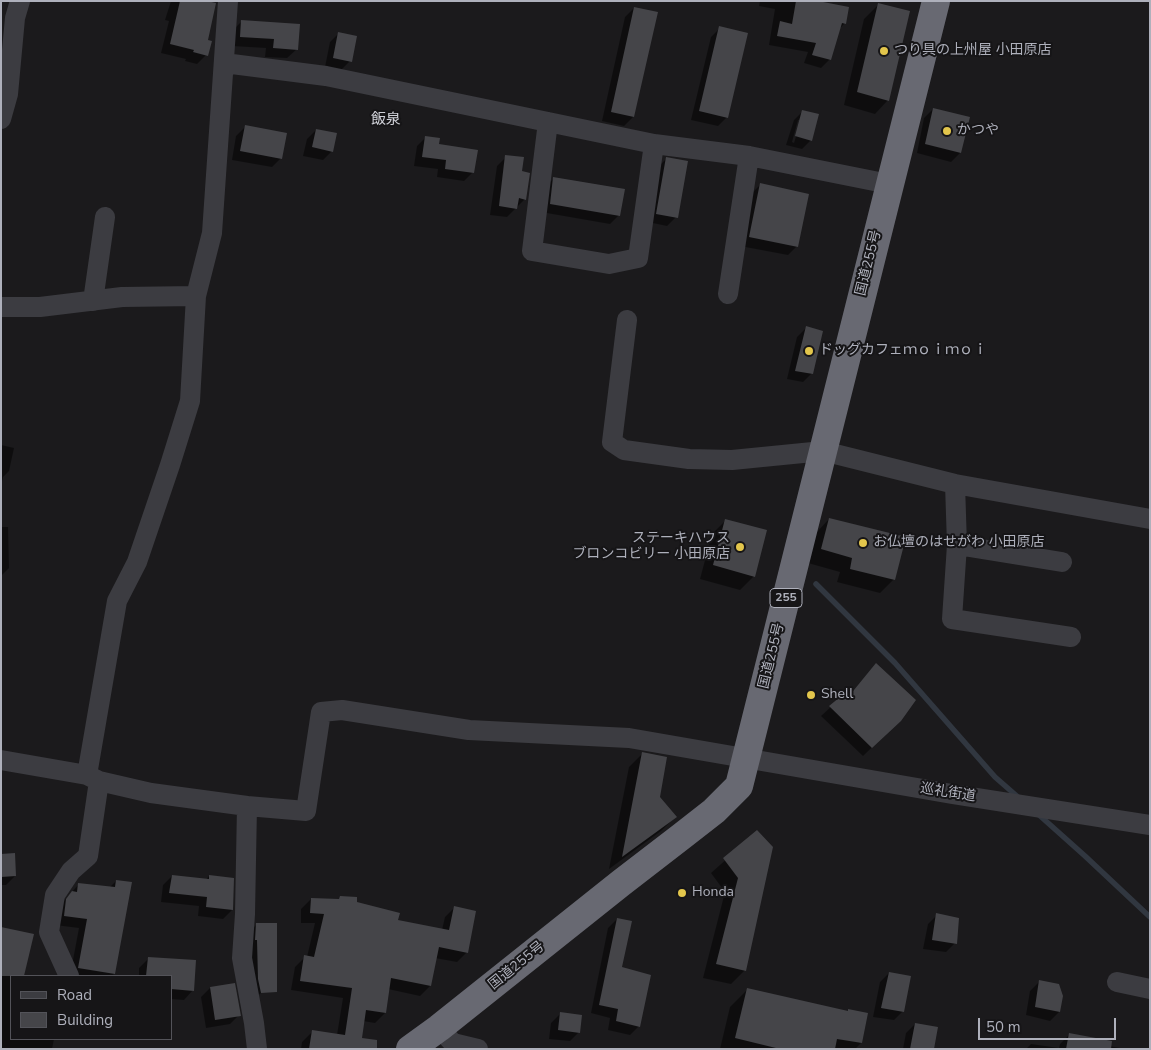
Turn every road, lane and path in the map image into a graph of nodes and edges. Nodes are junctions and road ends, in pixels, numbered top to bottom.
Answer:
1 (20, 1) edge
2 (228, 1) edge
3 (936, 1) edge
4 (224, 63) junction
5 (1, 119) edge
6 (548, 122) junction
7 (654, 144) junction
8 (749, 156) junction
9 (889, 184) junction
10 (105, 217) dead end
11 (728, 294) dead end
12 (196, 296) junction
13 (93, 301) junction
14 (1, 306) edge
15 (627, 320) dead end
16 (823, 451) junction
17 (955, 484) junction
18 (1150, 519) edge
19 (957, 545) junction
20 (1062, 562) dead end
21 (1071, 637) dead end
22 (747, 759) junction
23 (1, 760) edge
24 (93, 778) junction
25 (247, 806) junction
26 (1150, 825) edge
27 (69, 975) edge
28 (1117, 982) dead end
29 (1150, 989) edge
30 (439, 1028) junction
31 (257, 1049) edge
32 (410, 1049) edge
33 (478, 1049) edge

1 - 5 street
2 - 4 street
3 - 9 highway, 国道255号 / 255
4 - 6 street
4 - 12 street
6 - 7 street
6 - 7 street
7 - 8 street
8 - 9 street
8 - 11 street
9 - 16 highway, 国道255号 / 255
10 - 13 street
12 - 13 street
12 - 24 street
13 - 14 street
15 - 16 street
16 - 17 street
16 - 22 highway, 国道255号 / 255
17 - 18 street
17 - 19 street
19 - 20 street
19 - 21 street
22 - 25 street, 巡礼街道
22 - 26 street, 巡礼街道
22 - 30 highway, 国道255号 / 255
23 - 24 street
24 - 25 street
24 - 27 street
25 - 31 street
28 - 29 street
30 - 32 highway, 国道255号 / 255
30 - 33 street

